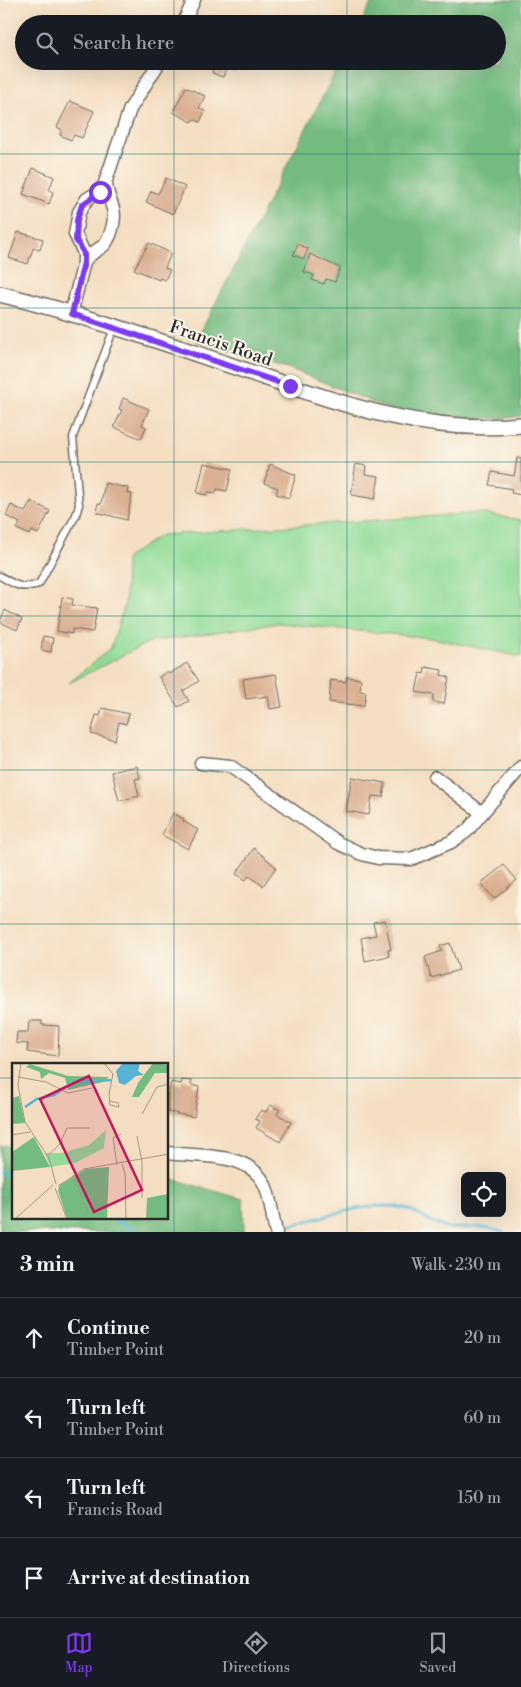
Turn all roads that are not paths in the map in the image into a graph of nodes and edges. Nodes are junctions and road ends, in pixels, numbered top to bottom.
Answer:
1 (194, 0) edge
2 (187, 15) edge
3 (154, 70) edge
4 (106, 183) junction
5 (84, 262) junction
6 (0, 294) edge
7 (72, 314) junction
8 (115, 327) junction
9 (521, 425) edge
10 (0, 576) edge
11 (201, 763) dead end
12 (521, 767) edge
13 (435, 777) dead end
14 (482, 813) junction
15 (169, 1153) edge
16 (276, 1232) edge

1 - 2 street
3 - 4 street
4 - 5 street
4 - 5 street
5 - 7 street
6 - 7 street, Francis Road
7 - 8 street, Francis Road
8 - 9 street, Francis Road
8 - 10 lane
11 - 14 street
12 - 14 street
13 - 14 street
15 - 16 street

